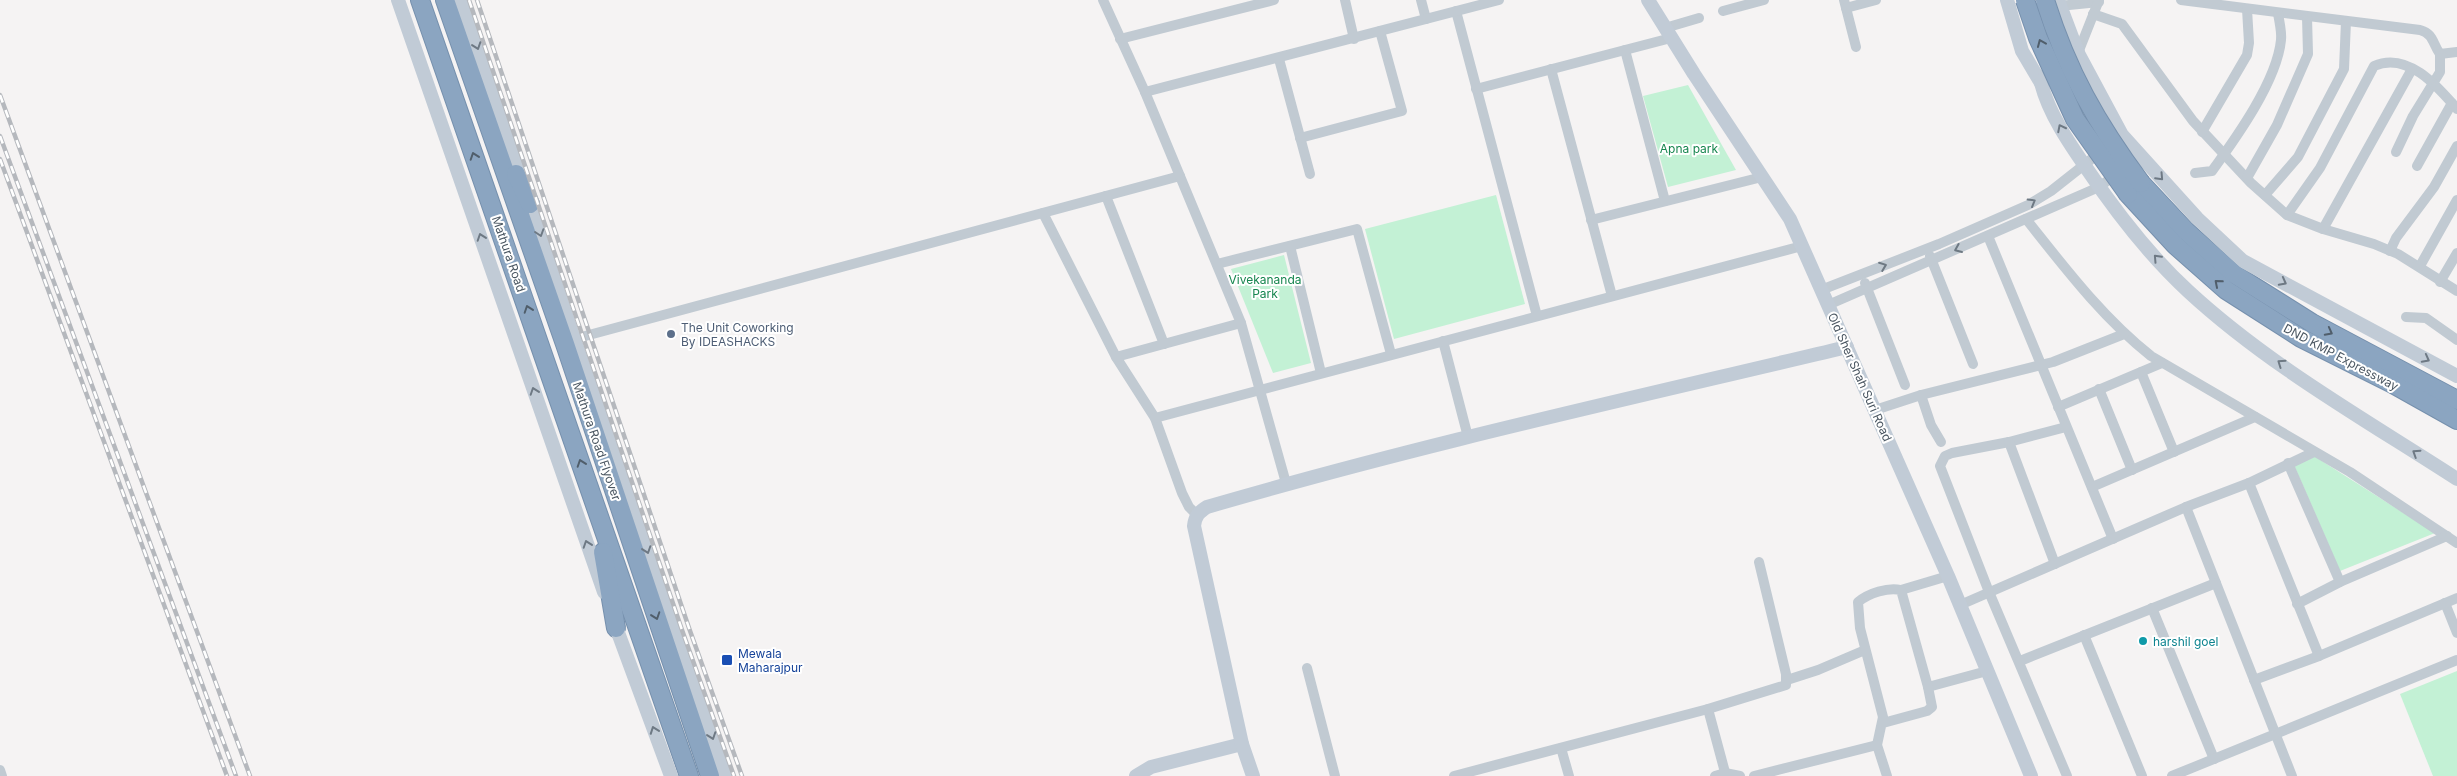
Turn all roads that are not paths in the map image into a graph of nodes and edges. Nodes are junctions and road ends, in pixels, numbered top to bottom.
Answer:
1 (398, 0) edge
2 (420, 0) edge
3 (445, 0) edge
4 (461, 0) edge
5 (1274, 0) edge
6 (1345, 0) edge
7 (1421, 0) edge
8 (1499, 0) edge
9 (1648, 0) edge
10 (1762, 0) edge
11 (1876, 0) edge
12 (2007, 0) edge
13 (2025, 0) edge
14 (2184, 0) edge
15 (1107, 1) edge
16 (2099, 1) edge
17 (2054, 2) edge
18 (1845, 4) edge
19 (2247, 9) junction
20 (1456, 11) junction
21 (1723, 12) dead end
22 (2278, 13) junction
23 (2093, 14) junction
24 (2307, 17) junction
25 (1699, 18) dead end
26 (1426, 19) junction
27 (2346, 22) junction
28 (1380, 32) junction
29 (1668, 33) junction
30 (1120, 39) junction
31 (1354, 39) junction
32 (1856, 47) dead end
33 (1625, 50) junction
34 (2457, 52) edge
35 (2078, 53) junction
36 (2440, 54) junction
37 (1279, 58) junction
38 (1551, 69) junction
39 (2412, 70) junction
40 (2040, 83) junction
41 (2434, 83) junction
42 (1476, 89) junction
43 (1145, 92) junction
44 (482, 106) junction
45 (2454, 106) edge
46 (2202, 132) junction
47 (2122, 135) junction
48 (1300, 138) junction
49 (2457, 146) edge
50 (2396, 152) dead end
51 (2224, 154) junction
52 (2140, 156) junction
53 (2084, 165) junction
54 (2418, 166) dead end
55 (2195, 173) dead end
56 (1310, 174) dead end
57 (1180, 176) junction
58 (1762, 177) junction
59 (2247, 178) junction
60 (2099, 187) junction
61 (2134, 189) junction
62 (2265, 195) junction
63 (1106, 196) junction
64 (2457, 200) edge
65 (1665, 202) junction
66 (530, 204) junction
67 (1043, 213) junction
68 (2287, 215) junction
69 (2026, 219) junction
70 (1591, 220) junction
71 (2323, 230) junction
72 (1988, 236) junction
73 (1290, 246) junction
74 (1802, 246) junction
75 (1928, 249) junction
76 (2390, 250) junction
77 (2457, 253) edge
78 (1932, 260) junction
79 (1217, 264) junction
80 (2420, 266) junction
81 (1861, 275) junction
82 (2440, 282) junction
83 (1866, 288) junction
84 (1821, 290) junction
85 (2457, 291) edge
86 (1612, 296) junction
87 (1828, 305) junction
88 (1537, 316) junction
89 (2406, 317) dead end
90 (1241, 323) junction
91 (2124, 334) junction
92 (574, 338) junction
93 (1443, 340) junction
94 (2457, 340) edge
95 (1164, 344) junction
96 (1847, 347) junction
97 (1391, 354) junction
98 (1116, 358) junction
99 (2162, 363) junction
100 (1974, 364) dead end
101 (2040, 365) junction
102 (2141, 372) junction
103 (1321, 373) junction
104 (2457, 376) edge
105 (1905, 385) dead end
106 (1260, 389) junction
107 (2099, 389) junction
108 (1921, 395) junction
109 (2457, 400) edge
110 (2058, 407) junction
111 (1875, 410) junction
112 (2255, 417) junction
113 (1154, 418) junction
114 (2457, 420) edge
115 (2066, 427) junction
116 (1468, 437) junction
117 (1941, 442) dead end
118 (2009, 442) junction
119 (2174, 452) junction
120 (2314, 452) junction
121 (2288, 463) junction
122 (2132, 470) junction
123 (2457, 479) edge
124 (1286, 483) junction
125 (2249, 483) junction
126 (2092, 488) junction
127 (2186, 507) junction
128 (597, 509) junction
129 (1197, 515) junction
130 (2447, 536) junction
131 (2113, 539) junction
132 (2457, 543) edge
133 (1759, 562) dead end
134 (2056, 564) junction
135 (1948, 576) junction
136 (2340, 582) junction
137 (2216, 583) junction
138 (1901, 590) junction
139 (1990, 592) junction
140 (2457, 598) edge
141 (2445, 603) junction
142 (2297, 604) junction
143 (1960, 605) junction
144 (2152, 608) junction
145 (616, 628) junction
146 (2457, 633) edge
147 (2084, 636) junction
148 (1865, 650) junction
149 (2319, 656) junction
150 (2457, 660) edge
151 (2020, 661) junction
152 (1307, 668) dead end
153 (1987, 671) junction
154 (1787, 680) junction
155 (2254, 680) junction
156 (1928, 687) junction
157 (1708, 709) junction
158 (1883, 723) junction
159 (2276, 733) junction
160 (1242, 744) junction
161 (1877, 745) junction
162 (1561, 748) junction
163 (2214, 758) junction
164 (0, 770) edge
165 (2196, 771) edge
166 (1726, 775) edge
167 (2, 776) edge
168 (671, 776) edge
169 (690, 776) edge
170 (710, 776) edge
171 (726, 776) edge
172 (1136, 776) edge
173 (1253, 776) edge
174 (1335, 776) edge
175 (1454, 776) edge
176 (1569, 776) edge
177 (1715, 776) edge
178 (1740, 776) edge
179 (1754, 776) edge
180 (1887, 776) edge
181 (2031, 776) edge
182 (2067, 776) edge
183 (2142, 776) edge
184 (2172, 776) edge
185 (2292, 776) edge

145 -> 1 street
128 -> 2 highway, Mathura Road
3 - 44 highway
4 -> 66 street
5 - 30 street
6 - 31 street
7 - 26 street
8 - 20 street
9 - 29 street, Old Sher Shah Suri Road
10 - 21 street
11 - 18 street
12 - 40 street
61 -> 13 highway, DND KMP Expressway, bridge
14 - 19 street
15 - 30 street
16 - 17 street
16 - 23 street
17 - 35 street
17 - 61 highway, DND KMP Expressway, bridge
18 - 32 street
19 - 22 street
19 - 46 street
20 - 26 street
20 - 42 street
22 - 24 street
22 - 51 street
23 - 35 street
23 - 46 street
24 - 27 street
24 - 59 street
25 - 29 street
26 - 28 street
27 - 36 street
27 - 62 street
28 - 31 street
28 - 48 street
29 - 33 street
29 - 58 street, Old Sher Shah Suri Road
30 - 43 street
31 - 37 street
33 - 38 street
33 - 65 street
34 - 36 street
35 - 40 street
35 - 47 street
36 - 41 street
37 - 43 street
37 - 48 street
38 - 42 street
38 - 70 street
39 - 41 street
39 - 68 street
39 - 71 street
53 -> 40 street
41 - 45 street
41 - 50 street
42 - 88 street
43 - 57 street
44 - 66 highway
44 -> 170 highway, Mathura Road Flyover
45 - 54 street
46 - 51 street
47 - 52 street
47 - 53 street
48 - 56 street
49 - 76 street
51 - 55 street
51 - 59 street
52 - 60 street
52 -> 104 street
53 - 60 street
75 -> 53 street
57 - 63 street
57 - 79 street
58 - 65 street
58 - 74 street, Old Sher Shah Suri Road
59 - 62 street
60 - 69 street
123 -> 60 street
61 -> 109 highway, DND KMP Expressway
114 -> 61 highway, DND KMP Expressway
62 - 68 street
63 - 67 street
63 - 95 street
64 - 80 street
65 - 70 street
66 -> 92 street
67 - 92 street
67 - 98 street
68 - 71 street
69 - 72 street
69 - 91 street
70 - 86 street
71 - 76 street
72 -> 78 street
72 - 101 street
73 - 79 street
73 - 97 street
73 - 103 street
74 - 84 street, Old Sher Shah Suri Road
74 - 86 street
75 - 78 street
81 -> 75 street
76 - 80 street
77 - 82 street
78 - 83 street
78 - 100 street
79 - 90 street
80 - 82 street
81 - 83 street
81 - 84 street
82 - 85 street
83 - 87 street
83 - 105 street
84 - 87 street, Old Sher Shah Suri Road
86 - 88 street
87 - 96 street, Old Sher Shah Suri Road
88 - 93 street
89 - 94 street
90 - 95 street
90 - 106 street
91 - 99 street
91 - 101 street
92 -> 171 street
93 - 97 street
93 - 116 street
95 - 98 street
96 - 111 street, Old Sher Shah Suri Road
96 - 116 street
97 - 103 street
98 - 113 street
99 - 102 street
99 - 112 street
101 - 108 street
101 - 110 street
102 - 107 street
102 - 119 street
103 - 106 street
106 - 113 street
106 - 124 street
107 - 110 street
107 - 122 street
108 - 111 street
108 - 117 street
110 - 115 street
111 - 135 street, Old Sher Shah Suri Road
112 - 119 street
112 - 120 street
113 - 129 street
115 - 118 street
115 - 126 street
116 - 124 street
118 - 134 street
118 - 139 street
119 - 122 street
120 - 121 street
120 - 130 street
121 - 125 street
121 - 136 street
122 - 126 street
124 - 129 street
125 - 127 street
125 - 142 street
126 - 131 street
127 - 131 street
127 - 137 street
128 - 145 highway
128 - 169 highway, Mathura Road Flyover
129 - 160 street
130 - 132 street
130 - 136 street
131 - 134 street
133 - 154 street
134 - 139 street
135 - 138 street
135 - 143 street, Old Sher Shah Suri Road
136 - 142 street
137 - 144 street
137 - 155 street
138 - 148 street
138 - 156 street
139 - 143 street
139 - 151 street
140 - 141 street
141 - 146 street
141 - 149 street
142 - 149 street
143 - 153 street, Old Sher Shah Suri Road
144 - 147 street
144 - 163 street
168 -> 145 street
147 - 151 street
147 - 183 street
148 - 154 street
148 - 158 street
149 - 155 street
150 - 159 street
151 - 182 street
152 - 174 street
153 - 156 street
153 - 181 street, Old Sher Shah Suri Road
154 - 157 street
155 - 159 street
156 - 158 street
157 - 162 street
157 - 166 street
158 - 161 street
159 - 163 street
159 - 185 street
160 - 172 street
160 - 173 street
161 - 179 street
161 - 180 street
162 - 175 street
162 - 176 street
163 - 165 street
164 - 167 street
165 - 184 street
166 - 177 street
166 - 178 street

